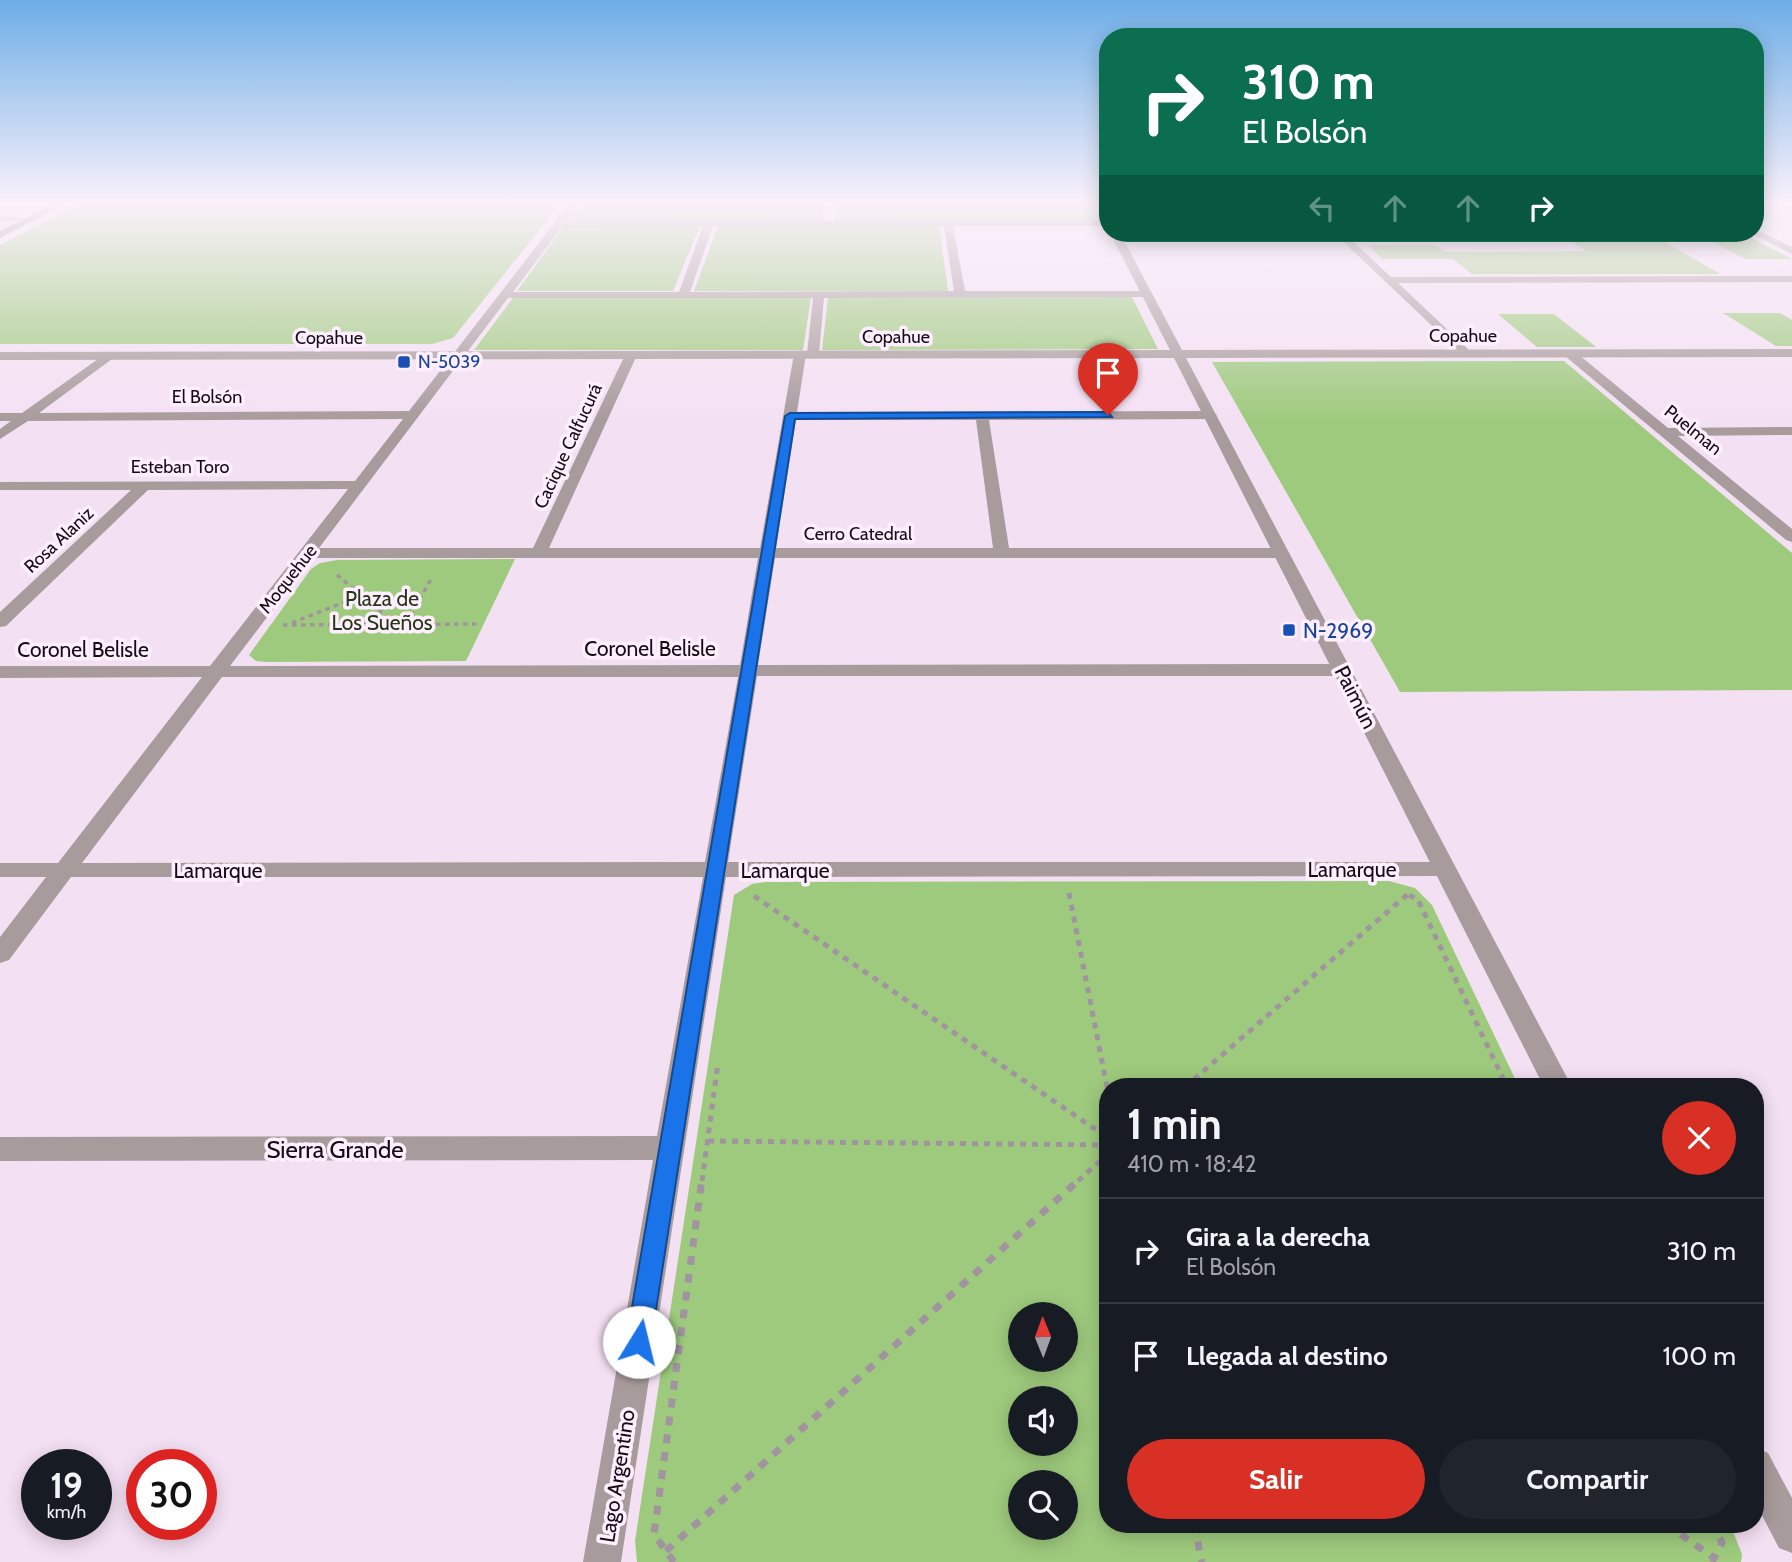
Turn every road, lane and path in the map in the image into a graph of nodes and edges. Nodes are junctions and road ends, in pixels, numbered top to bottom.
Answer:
1 (521, 276) edge
2 (690, 276) edge
3 (957, 276) edge
4 (1138, 276) edge
5 (1384, 276) edge
6 (1792, 279) edge
7 (1388, 280) junction
8 (819, 294) junction
9 (960, 294) junction
10 (1147, 294) junction
11 (506, 295) junction
12 (683, 295) junction
13 (1465, 353) junction
14 (1569, 353) junction
15 (1792, 353) edge
16 (806, 354) junction
17 (1178, 354) junction
18 (108, 355) junction
19 (460, 355) junction
20 (631, 355) junction
21 (0, 356) edge
22 (414, 415) junction
23 (982, 415) junction
24 (1210, 415) junction
25 (790, 416) junction
26 (0, 417) edge
27 (25, 417) junction
28 (1792, 431) edge
29 (1664, 432) junction
30 (0, 435) edge
31 (360, 485) junction
32 (0, 486) edge
33 (144, 486) junction
34 (1792, 537) edge
35 (308, 553) junction
36 (539, 553) junction
37 (768, 553) junction
38 (1003, 553) junction
39 (1281, 553) junction
40 (435, 572) dead end
41 (335, 573) dead end
42 (362, 595) junction
43 (287, 613) dead end
44 (0, 622) edge
45 (396, 624) junction
46 (406, 624) junction
47 (479, 624) dead end
48 (288, 625) junction
49 (749, 670) junction
50 (1342, 670) junction
51 (217, 671) junction
52 (0, 672) edge
53 (1445, 869) junction
54 (0, 870) edge
55 (65, 870) junction
56 (716, 870) junction
57 (758, 889) dead end
58 (1055, 889) dead end
59 (1068, 889) junction
60 (1082, 889) dead end
61 (1399, 889) dead end
62 (1408, 894) junction
63 (0, 954) edge
64 (719, 1060) dead end
65 (1105, 1078) edge
66 (1195, 1078) edge
67 (1503, 1078) edge
68 (1553, 1078) edge
69 (1099, 1132) edge
70 (708, 1141) junction
71 (1099, 1145) edge
72 (0, 1149) edge
73 (670, 1149) junction
74 (1099, 1162) edge
75 (1764, 1482) edge
76 (1196, 1533) edge
77 (1678, 1533) edge
78 (1718, 1533) edge
79 (1792, 1535) edge
80 (666, 1551) junction
81 (1713, 1560) edge
82 (603, 1562) edge
83 (674, 1562) edge
84 (1202, 1562) edge

1 - 11 street, Moquehue
2 - 12 street
3 - 9 street
4 - 10 street, Paimún
5 - 7 street
6 - 7 street
7 - 13 street
8 - 9 street
8 - 12 street
8 - 16 street, Lago Argentino
9 - 10 street
10 - 17 street, Paimún
11 - 12 street
11 - 19 street, Moquehue
13 - 14 street, Copahue
13 - 17 street, Copahue
14 - 15 street, Copahue
14 - 29 street, Puelman
16 - 17 street, Copahue
16 - 20 street, Copahue
16 - 25 street, Lago Argentino
17 - 24 street, Paimún
18 - 19 street, Copahue
18 - 21 street, Copahue
18 - 27 street
19 - 20 street, Copahue
19 - 22 street, Moquehue
20 - 36 street, Cacique Calfucurá
22 - 27 street, El Bolsón
22 - 31 street, Moquehue
23 - 24 street
23 - 25 street
23 - 38 street
24 - 39 street, Paimún
25 - 37 street, Lago Argentino
26 - 27 street, El Bolsón
27 - 30 street
28 - 29 street
29 - 34 street, Puelman
31 - 33 street, Esteban Toro
31 - 35 street, Moquehue
32 - 33 street, Esteban Toro
33 - 44 street, Rosa Alaniz
35 - 36 street, Cerro Catedral
35 - 51 street, Moquehue
36 - 37 street, Cerro Catedral
37 - 38 street, Cerro Catedral
37 - 49 street, Lago Argentino
38 - 39 street, Cerro Catedral
39 - 50 street, Paimún
40 - 46 path
41 - 42 path
42 - 45 path
42 - 48 path
43 - 48 path
45 - 46 path
45 - 48 path
46 - 47 path
49 - 50 street, Coronel Belisle
49 - 51 street, Coronel Belisle
49 - 56 street, Lago Argentino
50 - 53 street, Paimún
51 - 52 street, Coronel Belisle
51 - 55 street, Moquehue
53 - 56 street, Lamarque
53 - 68 street, Paimún
54 - 55 street, Lamarque
55 - 56 street, Lamarque
55 - 63 street, Moquehue
56 - 73 street, Lago Argentino
57 - 69 path
58 - 59 path
59 - 60 path
59 - 65 path
61 - 62 path
62 - 66 path
62 - 67 path
64 - 70 path
70 - 71 path
70 - 80 path
72 - 73 street, Sierra Grande
73 - 82 street, Lago Argentino
74 - 80 path
75 - 79 street
76 - 84 path
77 - 81 path
78 - 81 path
80 - 83 path

